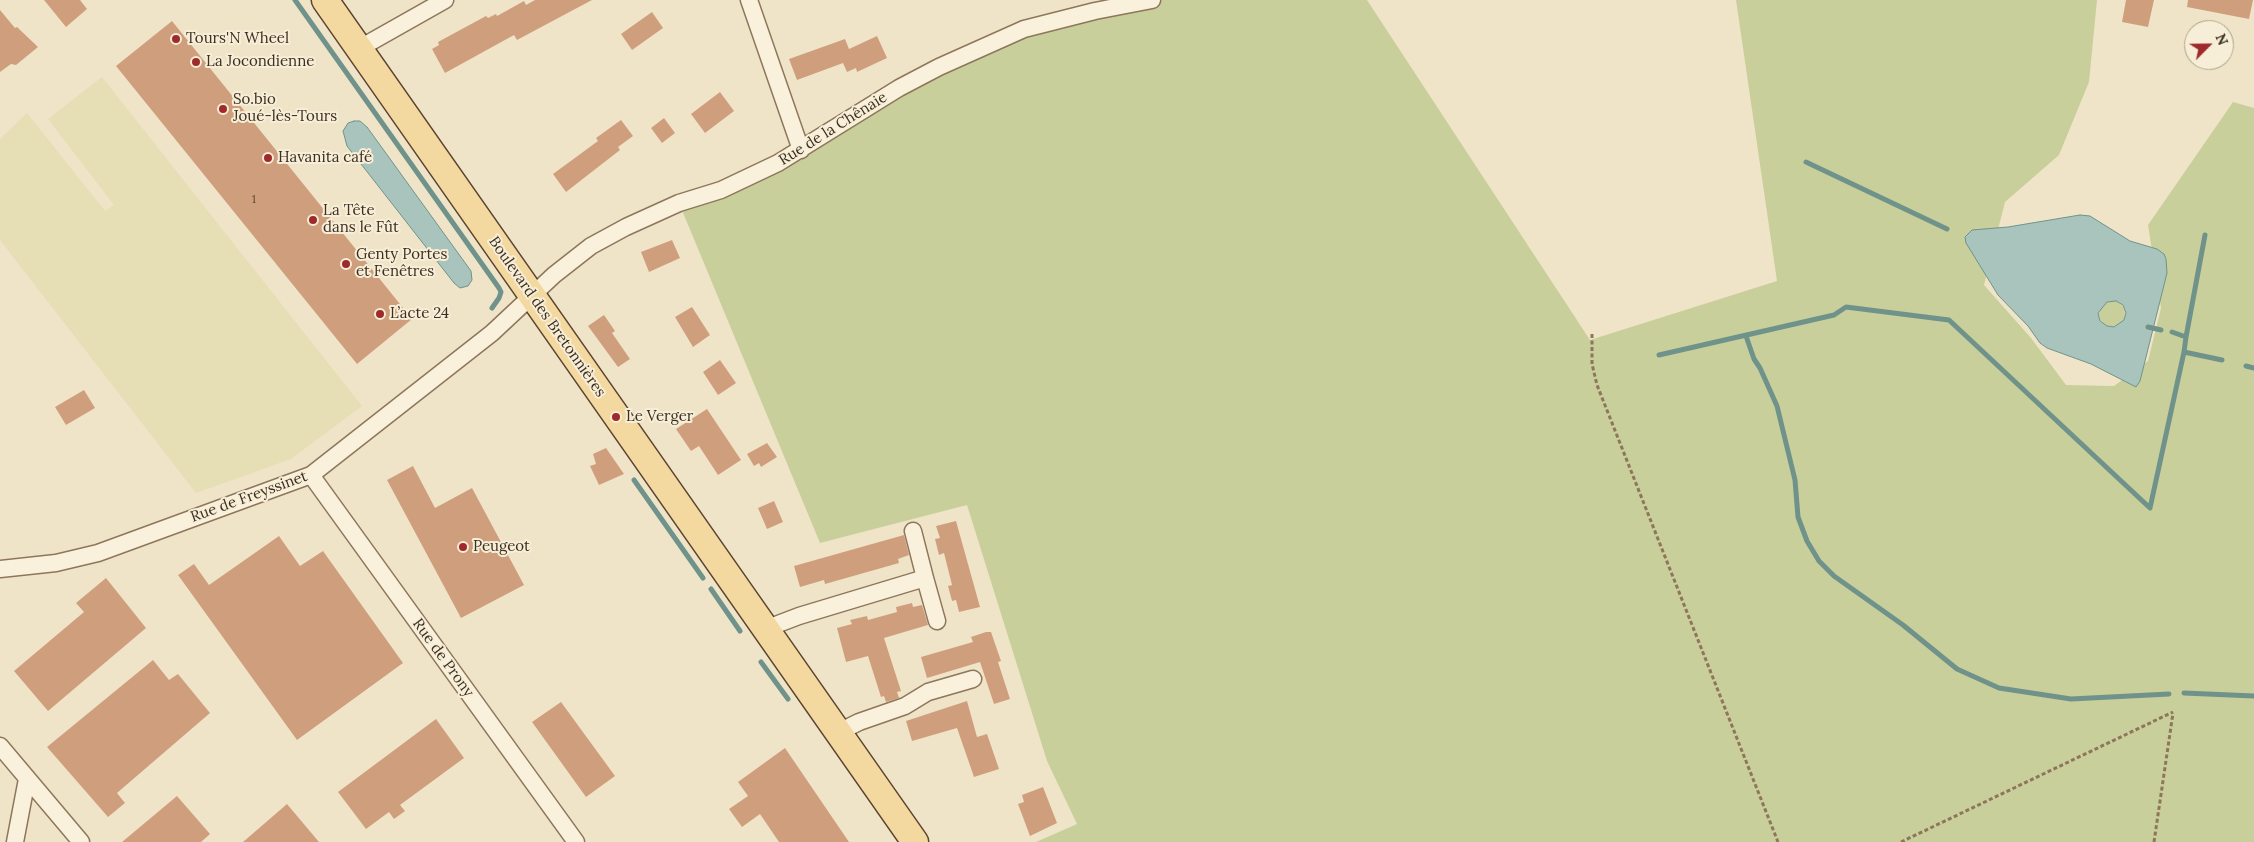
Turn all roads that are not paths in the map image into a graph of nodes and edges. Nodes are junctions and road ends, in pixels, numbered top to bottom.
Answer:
1 (325, 0) edge
2 (445, 0) edge
3 (748, 0) edge
4 (1152, 0) edge
5 (360, 48) junction
6 (801, 150) junction
7 (532, 297) junction
8 (311, 475) junction
9 (913, 531) dead end
10 (2, 572) edge
11 (925, 578) junction
12 (937, 621) dead end
13 (766, 630) junction
14 (972, 679) dead end
15 (837, 733) junction
16 (0, 746) edge
17 (26, 779) junction
18 (15, 842) edge
19 (81, 842) edge
20 (576, 842) edge
21 (915, 842) edge

1 - 5 main road, Boulevard des Bretonnières
2 - 5 street
3 - 6 street
4 - 6 street, Rue de la Chênaie
5 - 7 main road, Boulevard des Bretonnières
6 - 7 street, Rue de la Chênaie
7 - 8 street, Rue de Freyssinet
7 - 13 main road, Boulevard des Bretonnières
8 - 10 street, Rue de Freyssinet
8 - 20 street, Rue de Prony
9 - 11 street
11 - 12 street
11 - 13 street
13 - 15 main road, Boulevard des Bretonnières
14 - 15 street
15 - 21 main road, Boulevard des Bretonnières
16 - 17 street
17 - 18 street
17 - 19 street

